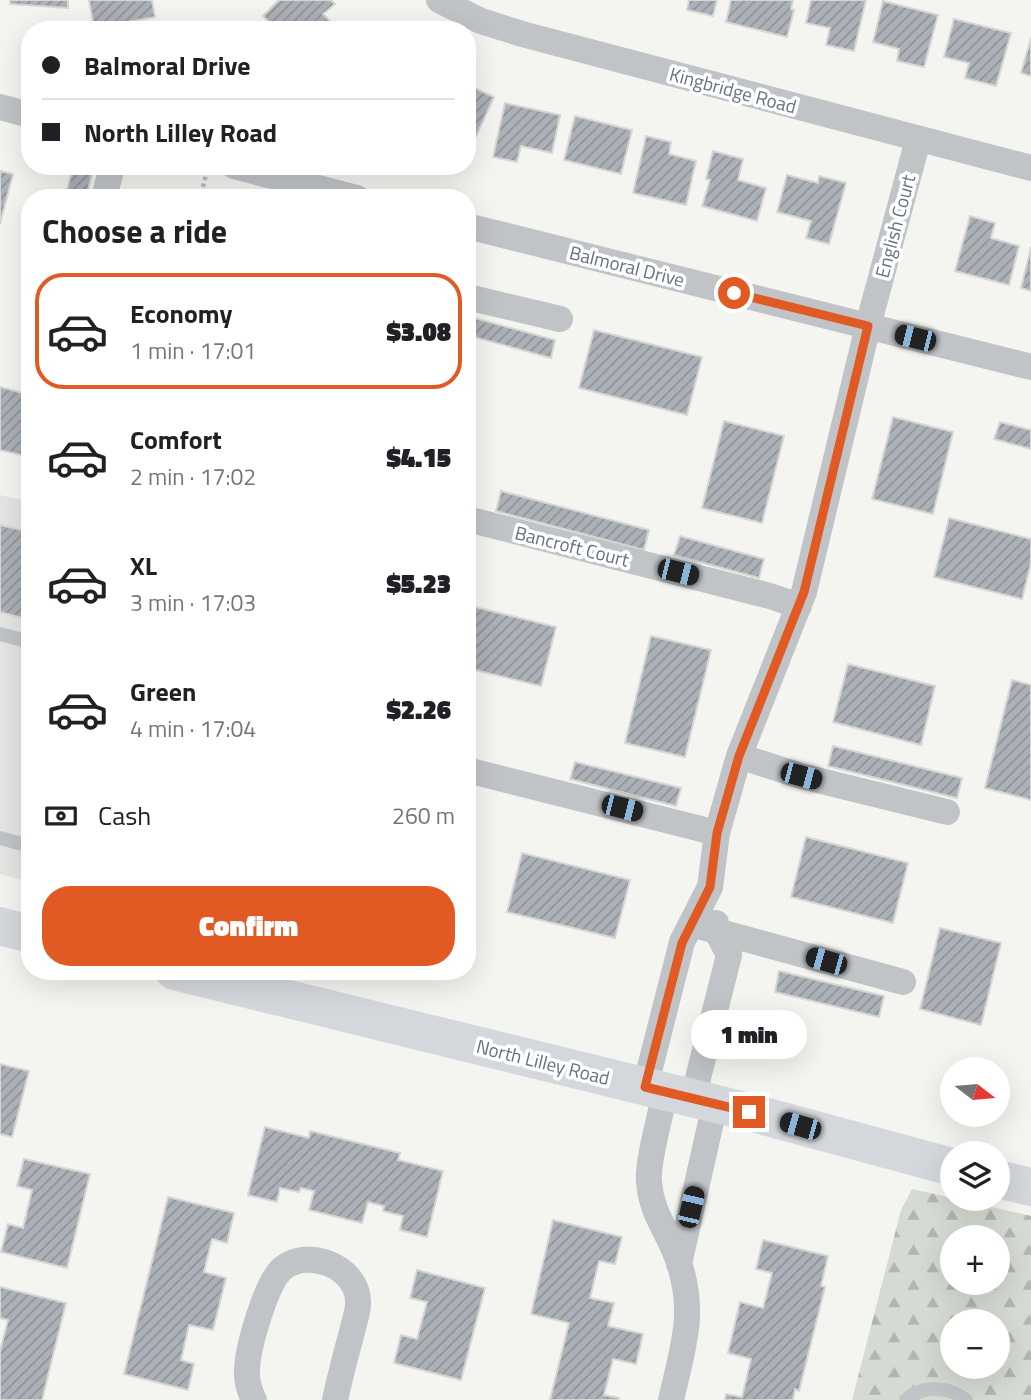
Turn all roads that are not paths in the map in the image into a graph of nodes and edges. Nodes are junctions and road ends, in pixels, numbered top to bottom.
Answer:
1 (439, 0) edge
2 (0, 107) edge
3 (21, 113) edge
4 (918, 140) junction
5 (1031, 169) edge
6 (269, 175) edge
7 (322, 189) edge
8 (476, 228) edge
9 (476, 299) edge
10 (870, 319) junction
11 (560, 320) dead end
12 (1031, 367) edge
13 (476, 521) edge
14 (799, 606) junction
15 (0, 634) edge
16 (21, 640) edge
17 (739, 756) junction
18 (476, 771) edge
19 (947, 813) dead end
20 (717, 833) junction
21 (0, 838) edge
22 (21, 844) edge
23 (710, 887) junction
24 (691, 924) junction
25 (0, 926) edge
26 (21, 932) edge
27 (717, 932) junction
28 (248, 981) edge
29 (903, 982) dead end
30 (679, 1095) junction
31 (940, 1164) edge
32 (1010, 1182) edge
33 (1031, 1187) edge
34 (680, 1264) junction
35 (254, 1400) edge
36 (335, 1400) edge
37 (671, 1400) edge
38 (906, 1400) edge
39 (966, 1400) edge

1 - 4 street, Kingbridge Road
2 - 3 street
4 - 5 street, Kingbridge Road
4 - 10 street, English Court
6 - 7 street
8 - 10 street, Balmoral Drive
9 - 11 street
10 - 12 street, Balmoral Drive
10 - 14 street, English Court
13 - 14 street, Bancroft Court
14 - 17 street, English Court
15 - 16 lane
17 - 19 street
17 - 20 street, English Court
18 - 20 street
20 - 23 street, English Court
21 - 22 lane
23 - 24 street, English Court
23 - 27 street
24 - 27 street
24 - 30 street, English Court
25 - 26 street
27 - 29 street
27 - 30 street
28 - 30 street, North Lilley Road
30 - 31 street, North Lilley Road
30 - 34 street
30 - 34 street
32 - 33 street
34 - 37 street
35 - 36 street
38 - 39 lane

